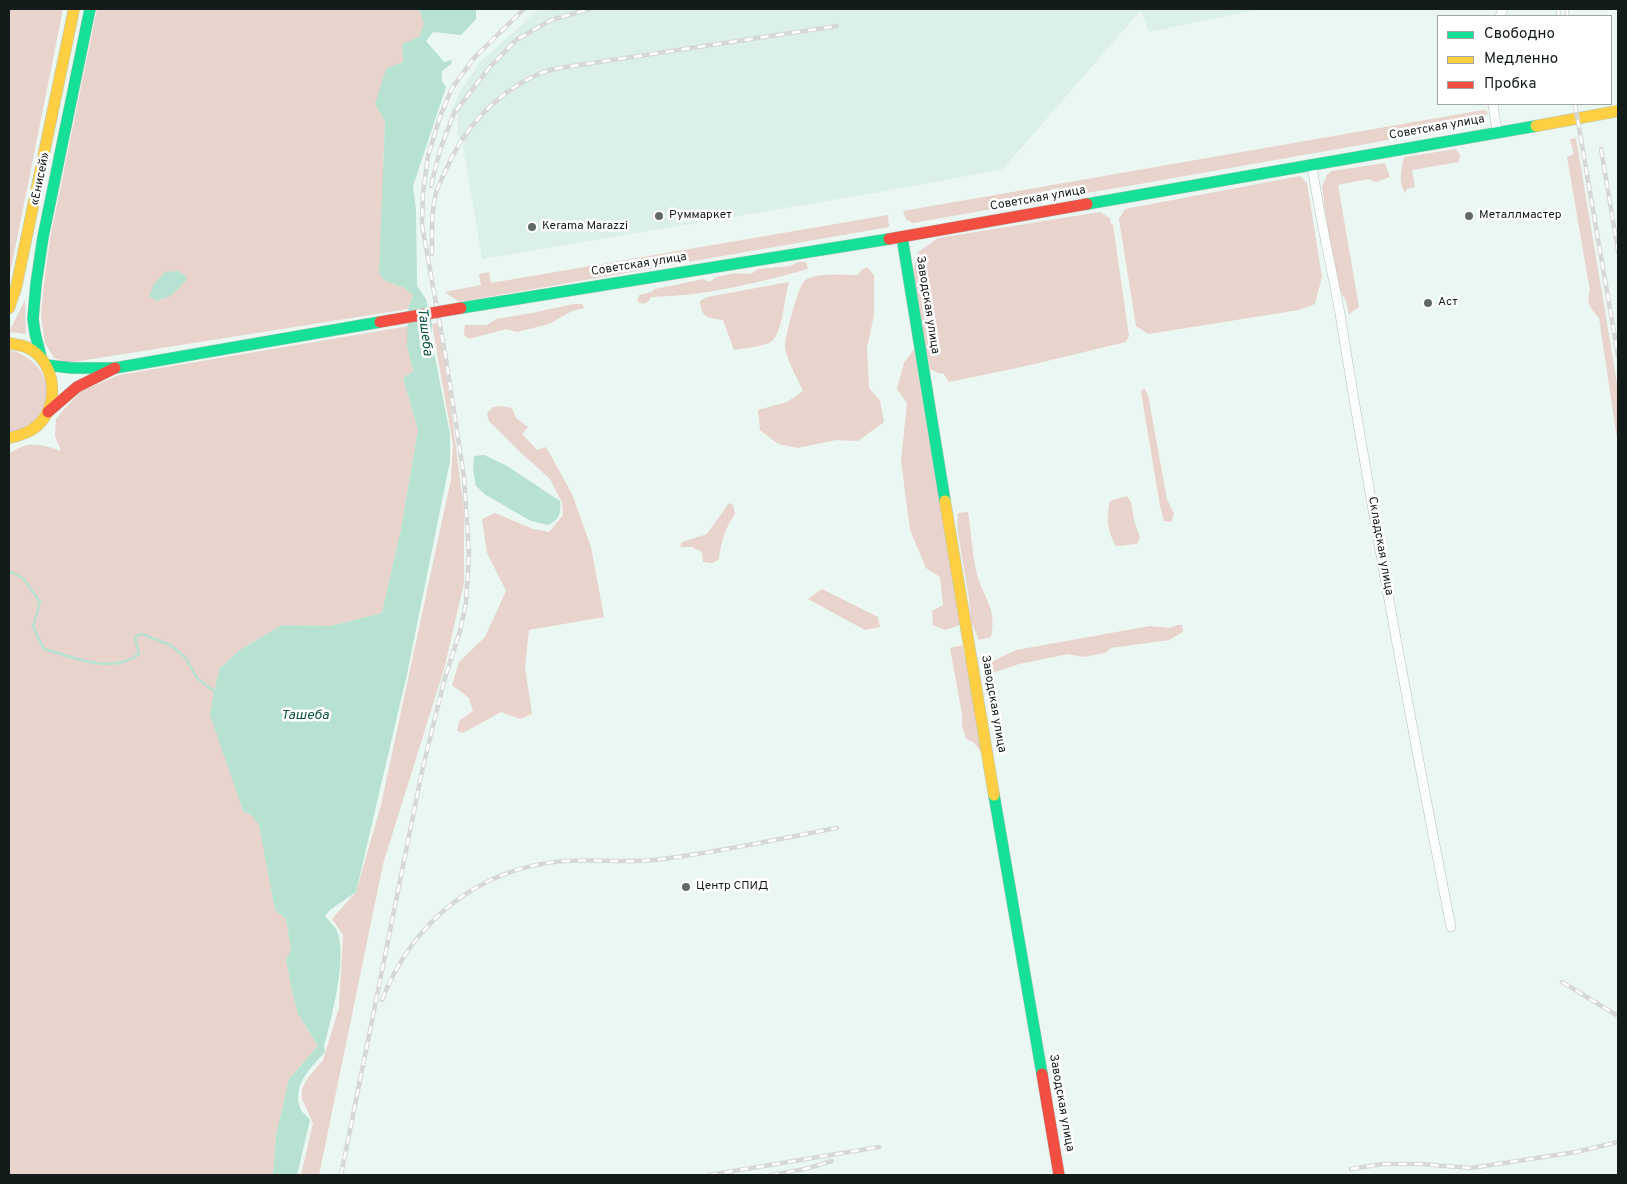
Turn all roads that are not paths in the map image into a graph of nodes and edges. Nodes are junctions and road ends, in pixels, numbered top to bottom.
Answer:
1 (74, 9) edge
2 (90, 9) edge
3 (1493, 105) edge
4 (1618, 111) edge
5 (1497, 131) junction
6 (1312, 165) junction
7 (902, 237) junction
8 (9, 308) edge
9 (9, 343) edge
10 (44, 361) junction
11 (115, 368) junction
12 (48, 412) junction
13 (10, 439) edge
14 (1452, 927) dead end
15 (1059, 1175) edge

1 - 8 main road, «Енисей»
2 - 10 main road, «Енисей»
3 - 5 street
4 - 5 main road, Советская улица
5 - 6 main road, Советская улица
6 - 7 main road, Советская улица
6 - 14 street, Складская улица
7 - 11 main road, Советская улица, bridge
7 - 15 main road, Заводская улица
9 - 10 main road
10 - 11 main road
10 - 12 main road, «Енисей»
11 - 12 main road
12 - 13 main road

